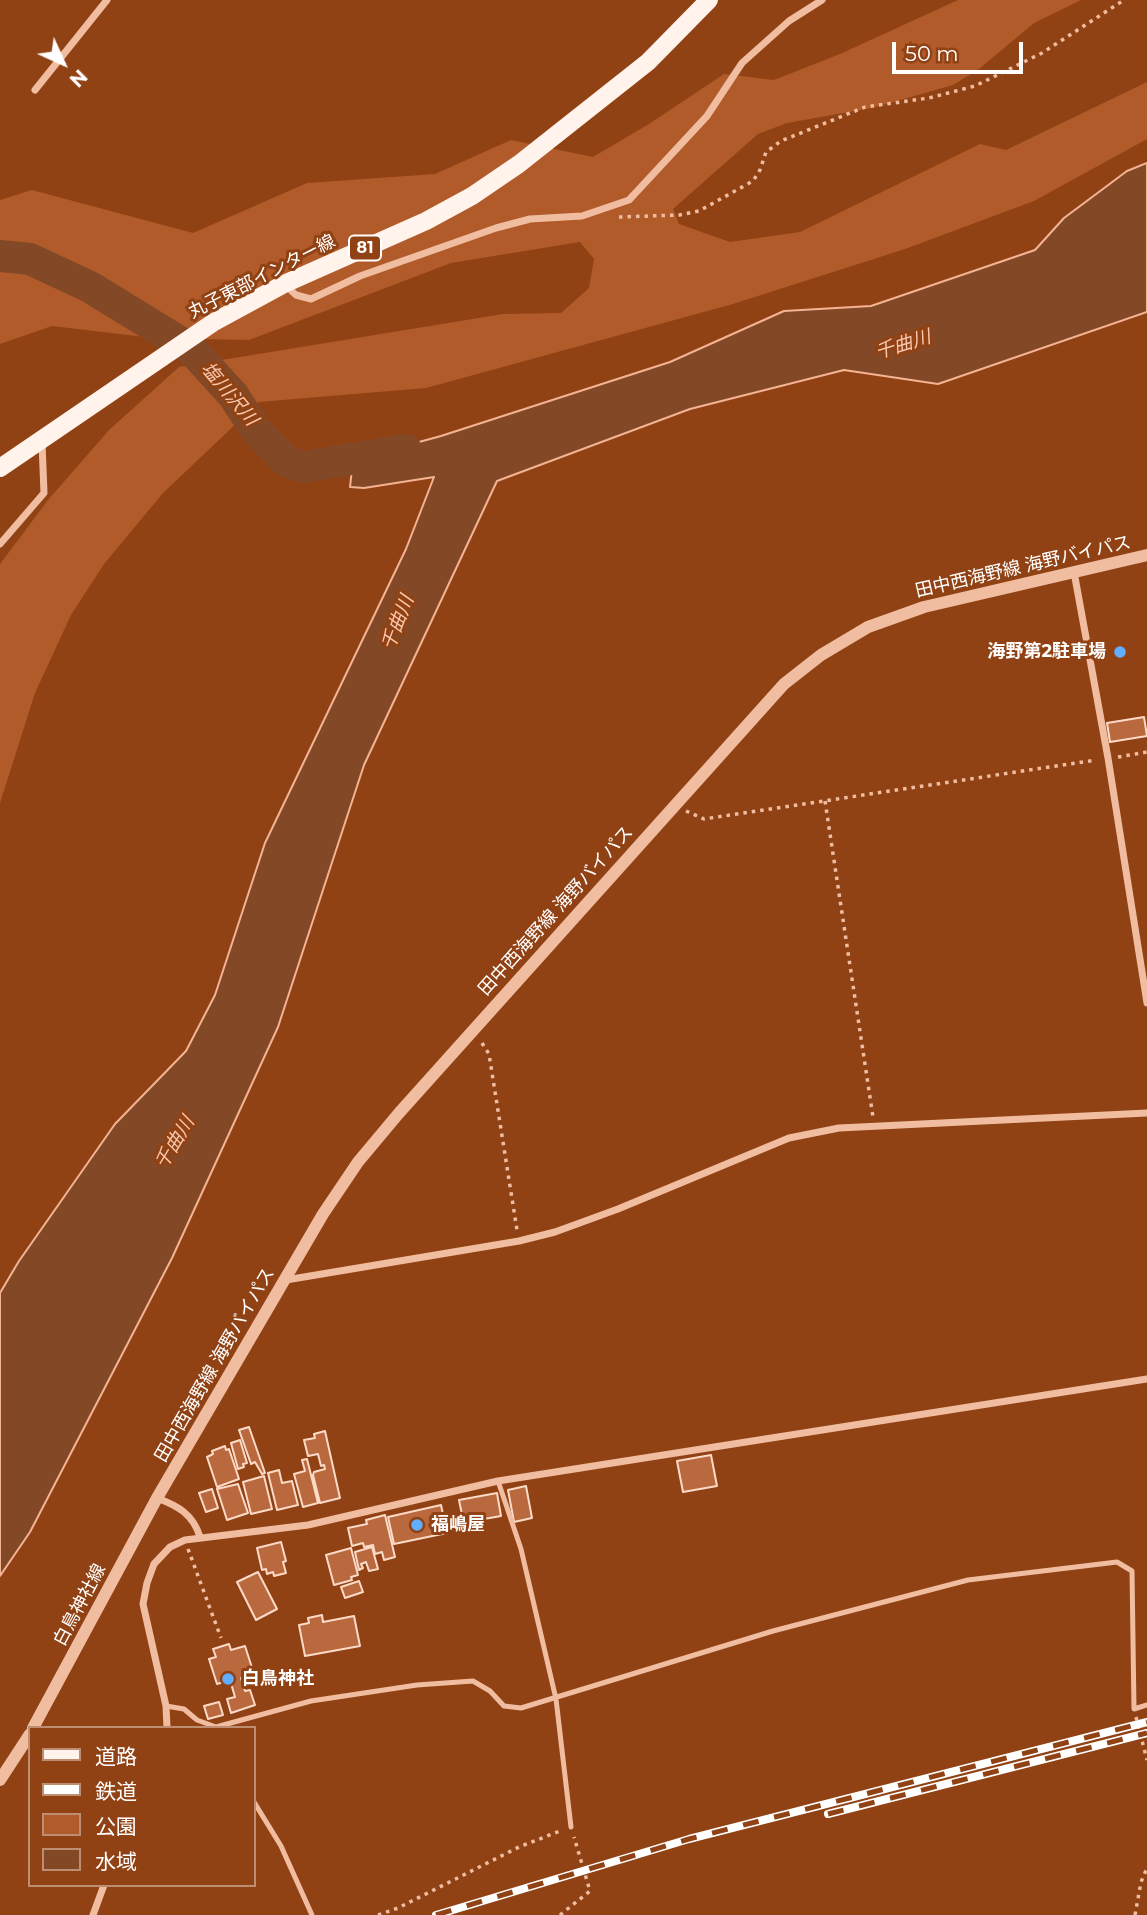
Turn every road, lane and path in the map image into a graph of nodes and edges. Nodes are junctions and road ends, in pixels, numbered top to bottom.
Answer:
1 (107, 0) edge
2 (709, 0) edge
3 (822, 0) edge
4 (1124, 0) edge
5 (35, 90) dead end
6 (613, 218) dead end
7 (284, 285) junction
8 (42, 440) junction
9 (0, 468) edge
10 (0, 544) edge
11 (1147, 555) edge
12 (1074, 572) junction
13 (1147, 752) edge
14 (1108, 758) junction
15 (825, 801) junction
16 (675, 806) junction
17 (1147, 1003) edge
18 (473, 1029) junction
19 (1147, 1113) edge
20 (875, 1127) junction
21 (519, 1241) junction
22 (286, 1280) junction
23 (1147, 1379) edge
24 (498, 1481) junction
25 (157, 1498) junction
26 (200, 1537) junction
27 (185, 1540) junction
28 (221, 1638) dead end
29 (555, 1699) junction
30 (1147, 1705) edge
31 (166, 1706) junction
32 (1134, 1709) junction
33 (34, 1726) edge
34 (167, 1726) edge
35 (213, 1726) edge
36 (220, 1726) edge
37 (28, 1737) edge
38 (1147, 1760) edge
39 (0, 1780) edge
40 (256, 1805) edge
41 (570, 1827) junction
42 (1147, 1868) edge
43 (103, 1887) edge
44 (93, 1915) edge
45 (312, 1915) edge
46 (378, 1915) edge
47 (560, 1915) edge
48 (1135, 1915) edge

1 - 5 street
2 - 7 main road, 丸子東部インター線 / 81
3 - 7 street
4 - 6 path
7 - 8 main road, 丸子東部インター線 / 81
8 - 9 main road, 丸子東部インター線 / 81
8 - 10 street
11 - 12 street, 田中西海野線 海野バイパス
12 - 14 street
12 - 16 street, 田中西海野線 海野バイパス
13 - 14 path
14 - 15 path
14 - 17 street
15 - 16 path
15 - 20 path
16 - 18 street, 田中西海野線 海野バイパス
18 - 21 path
18 - 22 street, 田中西海野線 海野バイパス
19 - 20 street
20 - 21 street
21 - 22 street
22 - 25 street, 田中西海野線 海野バイパス
23 - 24 street
24 - 26 street
24 - 29 lane
25 - 26 street
25 - 33 street, 白鳥神社線
26 - 27 street
27 - 28 path
27 - 31 street
29 - 32 lane
29 - 36 lane
29 - 41 lane
30 - 32 lane
31 - 34 street
31 - 35 lane
32 - 38 path
37 - 39 street
40 - 45 lane
41 - 46 path
41 - 47 path
42 - 48 path
43 - 44 street

